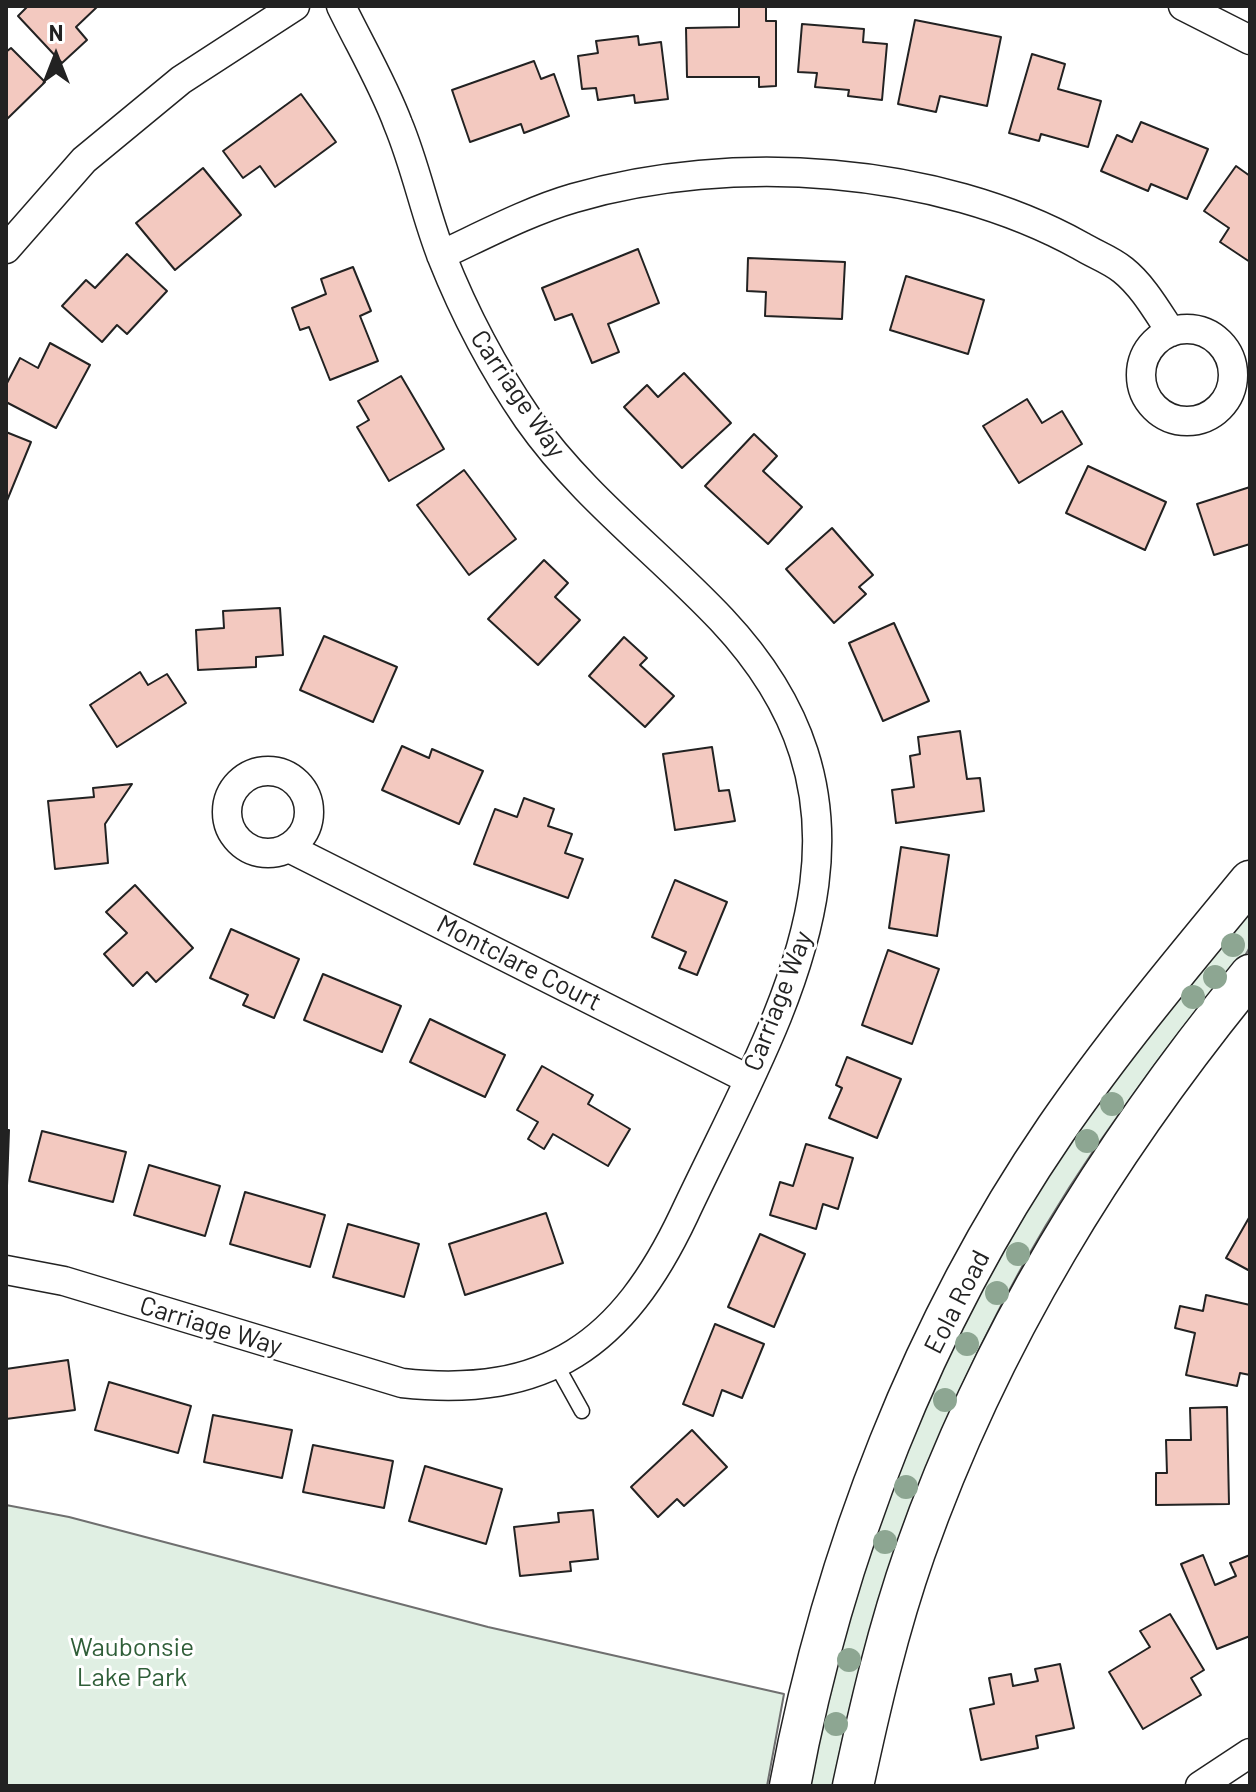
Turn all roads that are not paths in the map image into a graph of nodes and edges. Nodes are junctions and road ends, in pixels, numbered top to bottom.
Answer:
1 (295, 6) edge
2 (341, 6) edge
3 (1183, 6) edge
4 (1250, 40) edge
5 (6, 249) edge
6 (441, 255) junction
7 (1171, 332) dead end
8 (289, 848) dead end
9 (1250, 881) edge
10 (1250, 975) edge
11 (748, 1079) junction
12 (6, 1270) edge
13 (557, 1366) junction
14 (582, 1411) dead end
15 (1250, 1753) edge
16 (790, 1786) edge
17 (853, 1786) edge
18 (1200, 1786) edge

1 - 5 street
2 - 6 street, Carriage Way
3 - 4 street
6 - 7 street
6 - 11 street, Carriage Way
8 - 11 street, Montclare Court
9 - 16 main road, Eola Road
10 - 17 main road
11 - 13 street, Carriage Way
12 - 13 street, Carriage Way
13 - 14 lane
15 - 18 street

